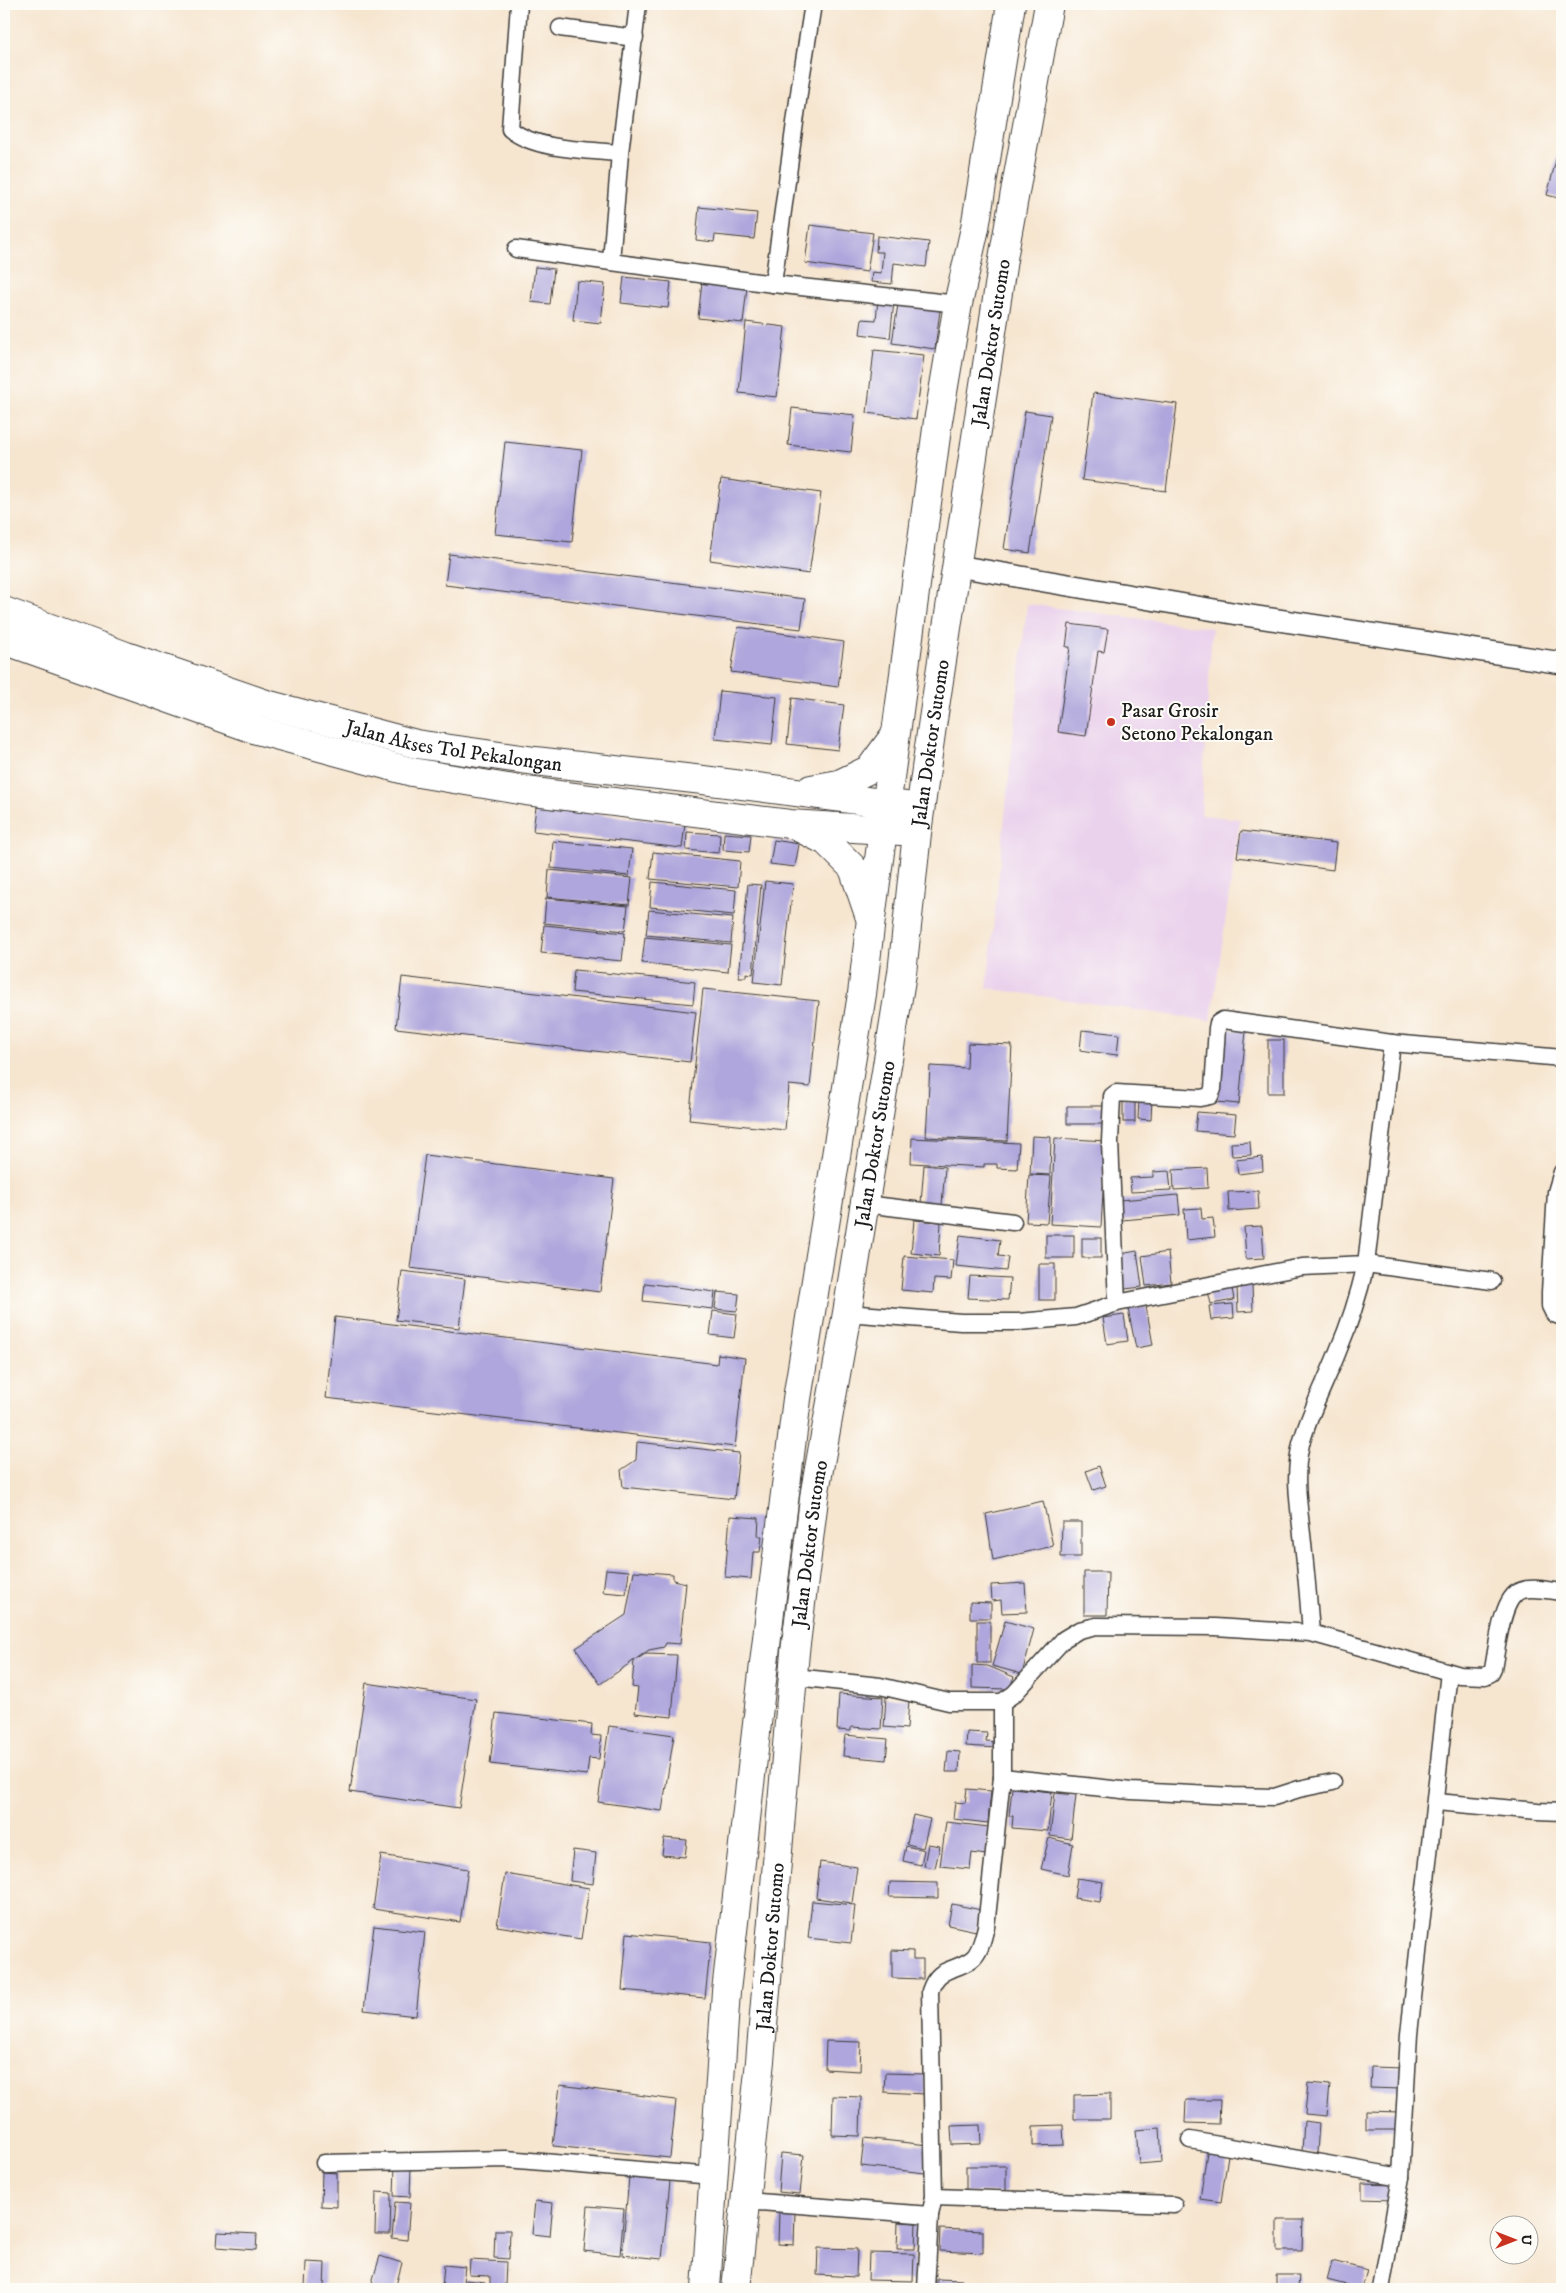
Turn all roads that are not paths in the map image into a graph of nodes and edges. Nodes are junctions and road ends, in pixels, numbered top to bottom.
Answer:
1 (519, 4) edge
2 (638, 4) edge
3 (813, 4) edge
4 (1011, 4) edge
5 (1049, 4) edge
6 (560, 28) dead end
7 (635, 38) junction
8 (620, 153) junction
9 (516, 249) dead end
10 (611, 261) junction
11 (773, 284) junction
12 (958, 304) junction
13 (957, 566) junction
14 (4, 611) edge
15 (4, 640) edge
16 (1562, 663) edge
17 (896, 733) junction
18 (795, 793) junction
19 (884, 817) junction
20 (919, 821) junction
21 (790, 824) junction
22 (870, 919) junction
23 (1392, 1043) junction
24 (1562, 1058) edge
25 (1562, 1172) edge
26 (865, 1204) junction
27 (1013, 1222) dead end
28 (1366, 1264) junction
29 (1492, 1281) dead end
30 (1117, 1303) junction
31 (847, 1313) junction
32 (1562, 1317) edge
33 (1562, 1592) edge
34 (1312, 1634) junction
35 (1449, 1672) junction
36 (795, 1678) junction
37 (1002, 1702) junction
38 (1002, 1777) junction
39 (1333, 1782) dead end
40 (1436, 1802) junction
41 (1562, 1812) edge
42 (1190, 2140) dead end
43 (324, 2163) dead end
44 (713, 2176) junction
45 (1401, 2177) junction
46 (934, 2197) junction
47 (745, 2201) junction
48 (1174, 2205) dead end
49 (930, 2215) junction
50 (706, 2289) edge
51 (736, 2289) edge
52 (926, 2289) edge
53 (1381, 2289) edge

1 - 8 street
2 - 7 street
3 - 11 street
4 - 12 highway, Jalan Doktor Sutomo
5 - 13 highway, Jalan Doktor Sutomo
6 - 7 street
7 - 8 street
8 - 10 street
9 - 10 street
10 - 11 street
11 - 12 street
12 - 17 highway, Jalan Doktor Sutomo
13 - 16 street
13 - 20 highway, Jalan Doktor Sutomo
14 - 18 highway, Jalan Akses Tol Pekalongan
15 - 21 highway, Jalan Akses Tol Pekalongan
17 - 18 highway
17 - 19 highway, Jalan Doktor Sutomo
18 - 19 highway, Jalan Akses Tol Pekalongan
19 - 20 highway, Jalan Akses Tol Pekalongan
19 - 21 highway, Jalan Akses Tol Pekalongan
19 - 22 highway, Jalan Doktor Sutomo
20 - 26 highway, Jalan Doktor Sutomo
21 - 22 highway
22 - 44 highway, Jalan Doktor Sutomo
23 - 24 street
23 - 28 street
23 - 30 street
25 - 32 street
26 - 27 street
26 - 31 highway, Jalan Doktor Sutomo
28 - 29 street
28 - 30 street
28 - 34 street
30 - 31 street
31 - 36 highway, Jalan Doktor Sutomo
33 - 35 street
34 - 35 street
34 - 37 street
35 - 40 street
36 - 37 street
36 - 47 highway, Jalan Doktor Sutomo
37 - 38 street
38 - 39 street
38 - 46 street
40 - 41 street
40 - 45 street
42 - 45 street
43 - 44 street
44 - 50 highway, Jalan Doktor Sutomo
45 - 53 street
46 - 48 street
46 - 49 street
47 - 49 street
47 - 51 highway, Jalan Doktor Sutomo
49 - 52 street

